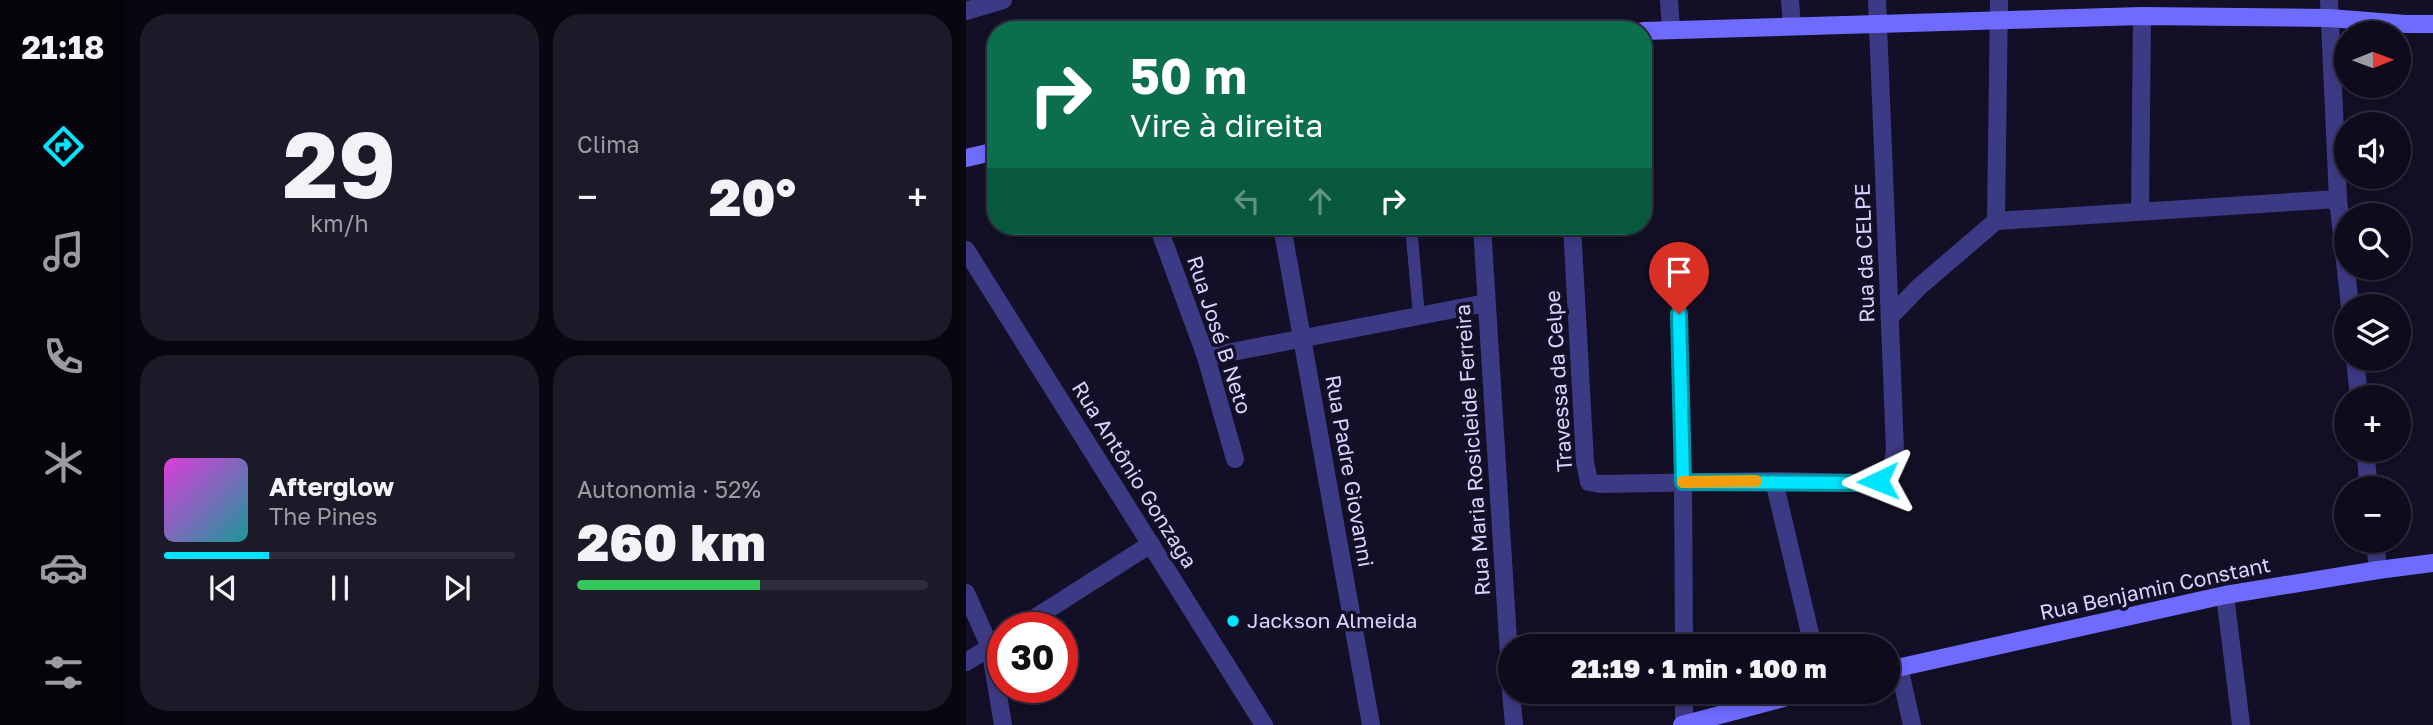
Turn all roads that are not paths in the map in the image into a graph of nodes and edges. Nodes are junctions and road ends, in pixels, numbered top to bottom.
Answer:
1 (1003, 0) edge
2 (1669, 0) edge
3 (1790, 0) edge
4 (1877, 0) edge
5 (1999, 0) edge
6 (2329, 9) edge
7 (966, 10) edge
8 (2142, 16) junction
9 (1999, 20) junction
10 (1879, 23) junction
11 (2433, 24) edge
12 (1792, 26) junction
13 (1671, 29) junction
14 (1652, 30) edge
15 (987, 153) edge
16 (966, 158) edge
17 (2338, 199) junction
18 (2140, 211) junction
19 (1996, 221) junction
20 (1161, 235) edge
21 (1284, 235) edge
22 (1412, 235) edge
23 (1482, 235) edge
24 (1573, 235) edge
25 (966, 250) edge
26 (1678, 258) dead end
27 (2349, 294) edge
28 (1486, 303) junction
29 (1419, 316) junction
30 (1890, 317) junction
31 (1302, 337) junction
32 (1206, 357) junction
33 (1236, 458) dead end
34 (1774, 481) junction
35 (1683, 482) junction
36 (1151, 544) junction
37 (2376, 553) edge
38 (2433, 563) edge
39 (2378, 570) junction
40 (966, 593) edge
41 (2225, 595) junction
42 (1044, 612) edge
43 (987, 627) edge
44 (1508, 634) edge
45 (1684, 634) edge
46 (1810, 634) edge
47 (987, 649) edge
48 (966, 662) edge
49 (1900, 668) edge
50 (1900, 688) edge
51 (1001, 703) edge
52 (1512, 704) edge
53 (1684, 704) edge
54 (1762, 704) edge
55 (1003, 725) edge
56 (1264, 725) edge
57 (1371, 725) edge
58 (1514, 725) edge
59 (1684, 725) edge
60 (1912, 725) edge
61 (2241, 725) edge

1 - 7 street
2 - 13 street
3 - 12 street
4 - 10 street, Rua da CELPE
5 - 9 street
6 - 8 street
6 - 11 street
6 - 17 street
8 - 9 street
8 - 18 street
9 - 10 street
9 - 19 street
10 - 12 street
10 - 30 street, Rua da CELPE
12 - 13 street
13 - 14 street
15 - 16 street
17 - 18 street
17 - 27 street
18 - 19 street
19 - 30 street
20 - 32 street, Rua José B Neto
21 - 31 street, Rua Padre Giovanni
22 - 29 lane
23 - 28 street, Rua Maria Rosicleide Ferreira
24 - 35 street, Travessa da Celpe
25 - 36 street, Rua Antônio Gonzaga
26 - 35 lane
28 - 29 street
28 - 44 street, Rua Maria Rosicleide Ferreira
29 - 31 street
30 - 34 street, Rua da CELPE
31 - 32 street
31 - 57 street, Rua Padre Giovanni
32 - 33 street, Rua José B Neto
34 - 35 street
34 - 46 street
35 - 45 street
36 - 42 street
36 - 56 street, Rua Antônio Gonzaga
37 - 39 street
38 - 39 street, Rua Benjamin Constant
39 - 41 street, Rua Benjamin Constant
40 - 43 street
41 - 49 street, Rua Benjamin Constant
41 - 61 street
47 - 48 street
50 - 60 street
51 - 55 street
52 - 58 street
53 - 59 street
54 - 59 street

